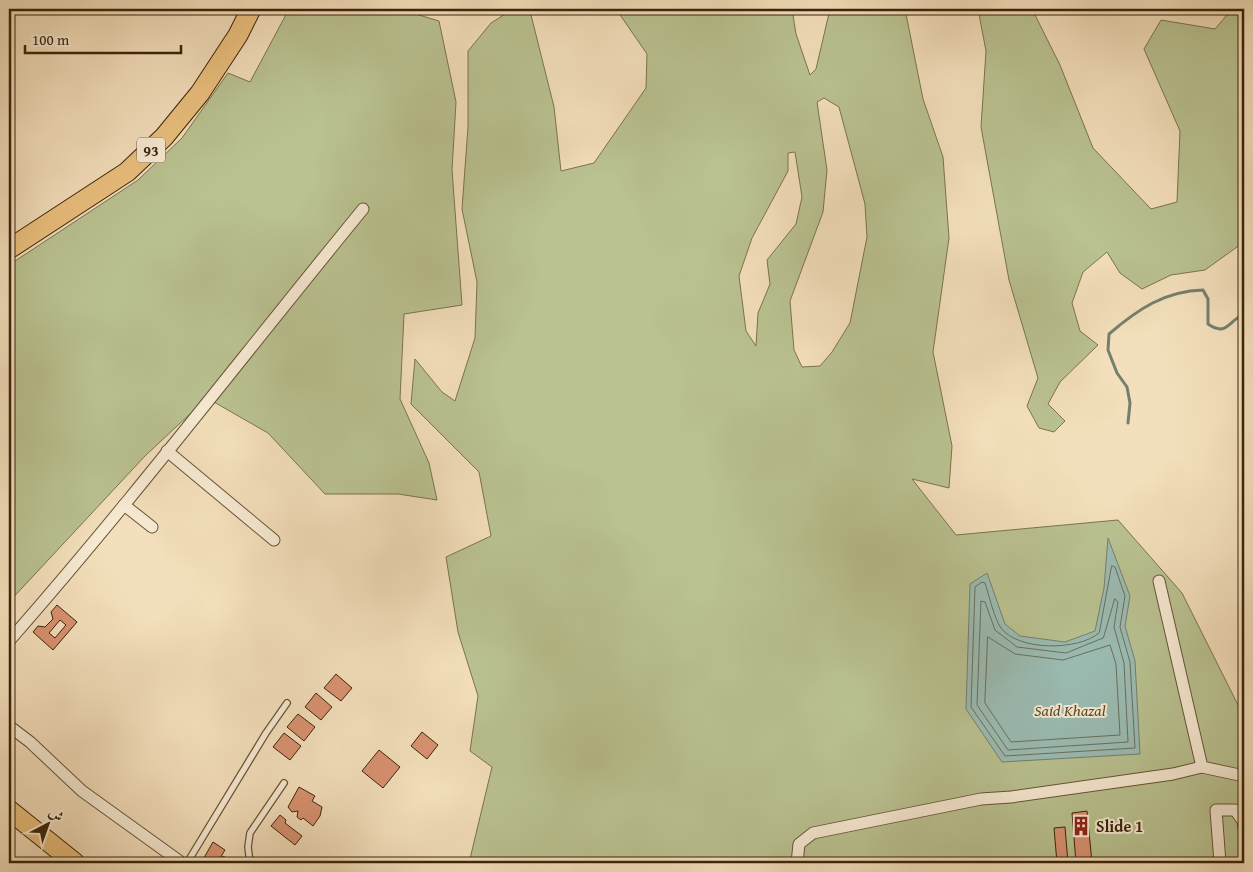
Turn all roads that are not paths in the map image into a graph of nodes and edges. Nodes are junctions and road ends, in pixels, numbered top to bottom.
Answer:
1 (251, 9) edge
2 (363, 209) dead end
3 (9, 249) edge
4 (167, 451) junction
5 (124, 505) junction
6 (152, 527) dead end
7 (274, 540) dead end
8 (1159, 582) dead end
9 (9, 640) edge
10 (287, 703) dead end
11 (9, 726) edge
12 (1202, 767) junction
13 (1244, 776) edge
14 (284, 783) dead end
15 (9, 810) edge
16 (1244, 828) edge
17 (75, 863) edge
18 (182, 863) edge
19 (188, 863) edge
20 (250, 863) edge
21 (797, 863) edge
22 (1220, 863) edge

1 - 3 main road, 93
2 - 4 street
4 - 5 street
4 - 7 street
5 - 6 street
5 - 9 street
8 - 12 street
10 - 19 lane
11 - 18 street
12 - 13 street
12 - 21 street
14 - 20 lane
15 - 17 main road
16 - 22 street

